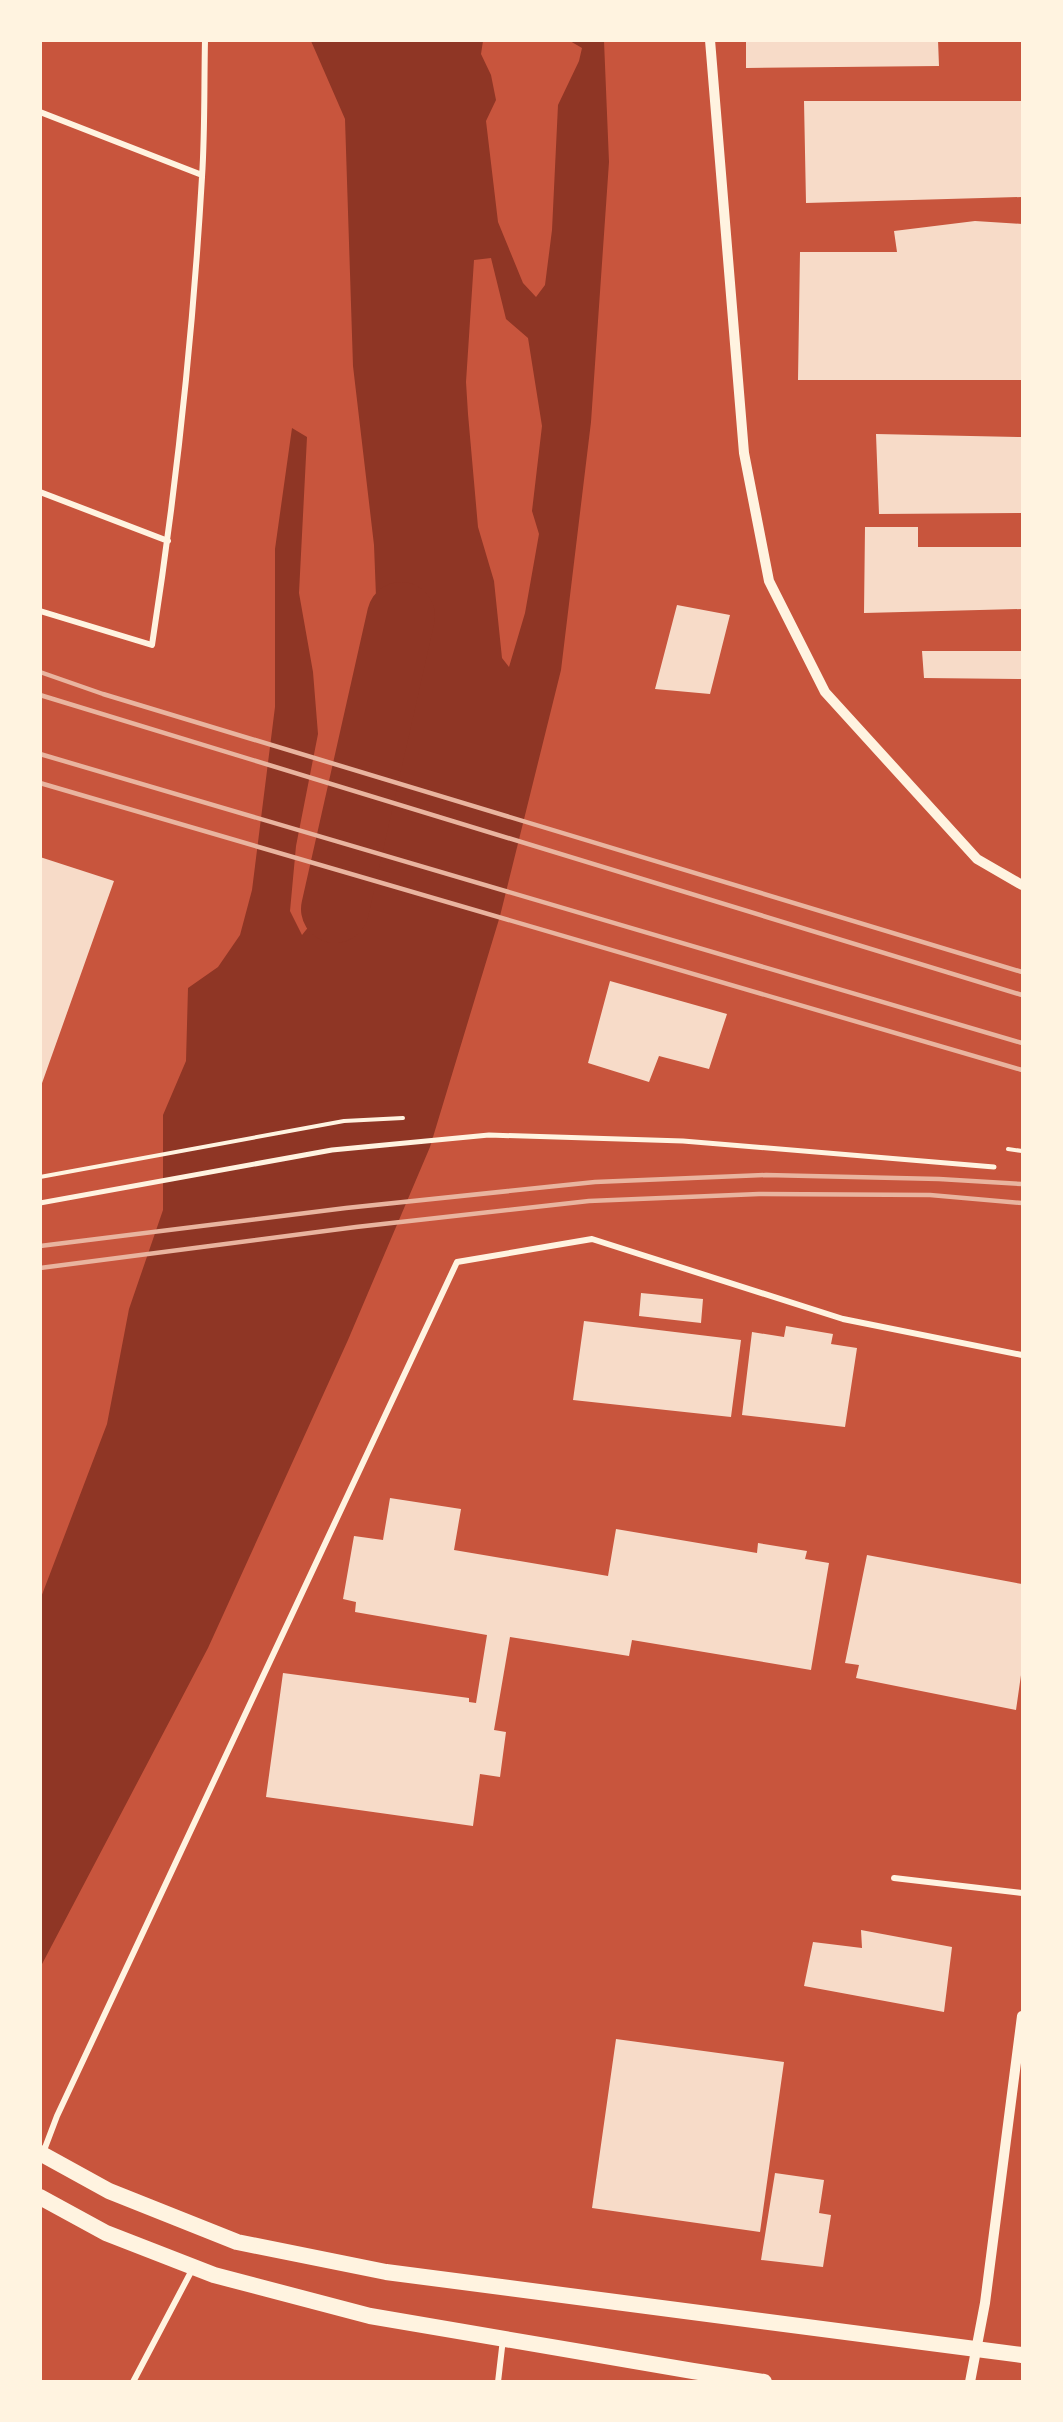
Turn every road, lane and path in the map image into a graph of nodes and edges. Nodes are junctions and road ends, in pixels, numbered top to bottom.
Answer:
1 (205, 40) edge
2 (710, 40) edge
3 (40, 112) edge
4 (202, 175) junction
5 (40, 492) edge
6 (168, 541) junction
7 (40, 611) edge
8 (1023, 885) edge
9 (994, 1167) dead end
10 (40, 1203) edge
11 (1023, 1355) edge
12 (894, 1878) dead end
13 (1023, 1893) edge
14 (1023, 2016) edge
15 (41, 2153) edge
16 (40, 2197) edge
17 (194, 2267) junction
18 (503, 2339) junction
19 (976, 2349) junction
20 (1023, 2355) edge
21 (133, 2382) edge
22 (498, 2382) edge
23 (764, 2382) edge
24 (970, 2382) edge

1 - 4 street
2 - 8 street
3 - 4 street
4 - 6 street
5 - 6 street
6 - 7 street
9 - 10 street
11 - 15 street
12 - 13 street
14 - 19 street
15 - 19 highway
16 - 17 highway
17 - 18 highway
17 - 21 street
18 - 22 street
18 - 23 highway
19 - 20 highway
19 - 24 street

